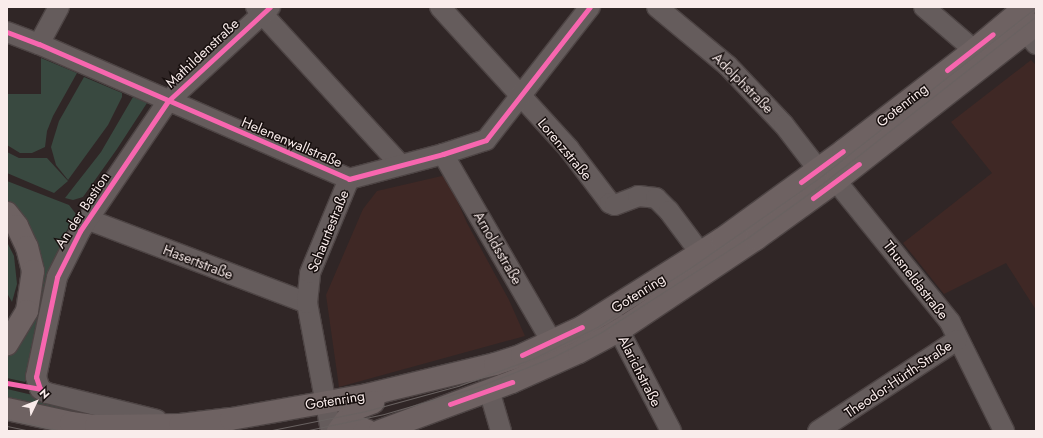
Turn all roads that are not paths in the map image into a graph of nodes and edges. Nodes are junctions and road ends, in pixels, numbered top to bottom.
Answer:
1 (59, 7) edge
2 (440, 7) edge
3 (590, 7) edge
4 (657, 7) edge
5 (924, 7) edge
6 (1025, 7) edge
7 (263, 9) edge
8 (7, 32) edge
9 (1033, 33) edge
10 (39, 44) junction
11 (974, 50) junction
12 (520, 97) junction
13 (168, 101) junction
14 (443, 154) junction
15 (401, 165) junction
16 (818, 169) junction
17 (349, 179) junction
18 (836, 181) junction
19 (7, 213) edge
20 (89, 220) junction
21 (700, 254) junction
22 (307, 303) junction
23 (609, 311) junction
24 (620, 330) junction
25 (957, 340) junction
26 (552, 342) junction
27 (7, 344) edge
28 (40, 389) joint
29 (392, 390) junction
30 (489, 390) junction
31 (324, 401) junction
32 (7, 409) edge
33 (353, 410) junction
34 (180, 425) junction
35 (333, 429) edge
36 (368, 431) edge
37 (380, 431) edge
38 (501, 431) edge
39 (671, 431) edge
40 (818, 431) edge
41 (1004, 431) edge

1 - 10 street
2 - 12 street, Lorenzstraße
3 - 12 street, Helenenwallstraße
4 - 16 street, Adolphstraße
5 - 11 street
6 - 11 main road, Gotenring
7 - 13 street, Mathildenstraße
7 - 15 street
8 - 10 street, Helenenwallstraße
9 - 18 main road, Gotenring
10 - 13 street, Helenenwallstraße
11 - 16 main road, Gotenring
12 - 14 street, Helenenwallstraße
12 - 21 street, Lorenzstraße
13 - 17 street, Helenenwallstraße
13 - 20 street, An der Bastion
14 - 15 street, Helenenwallstraße
14 - 26 street, Arnoldsstraße
15 - 17 street, Helenenwallstraße
16 - 21 main road, Gotenring
17 - 22 street, Schaurtestraße
18 - 24 main road, Gotenring
18 - 25 street, Thusneldastraße
19 - 27 main road
20 - 22 street, Hasertstraße
20 - 28 street, An der Bastion
21 - 23 main road, Gotenring
22 - 31 street, Schaurtestraße
23 - 24 street, Alarichstraße
23 - 26 main road, Gotenring
24 - 30 main road, Gotenring
24 - 39 street, Alarichstraße
25 - 40 street, Theodor-Hürth-Straße
25 - 41 street, Thusneldastraße
26 - 29 main road, Gotenring
28 - 34 street, Gotenring
29 - 31 main road, Gotenring
29 - 33 main road
30 - 37 main road, Gotenring
30 - 38 street
31 - 34 main road, Gotenring
31 - 35 street, Schaurtestraße
32 - 34 main road, Gotenring
33 - 35 main road
33 - 36 main road

